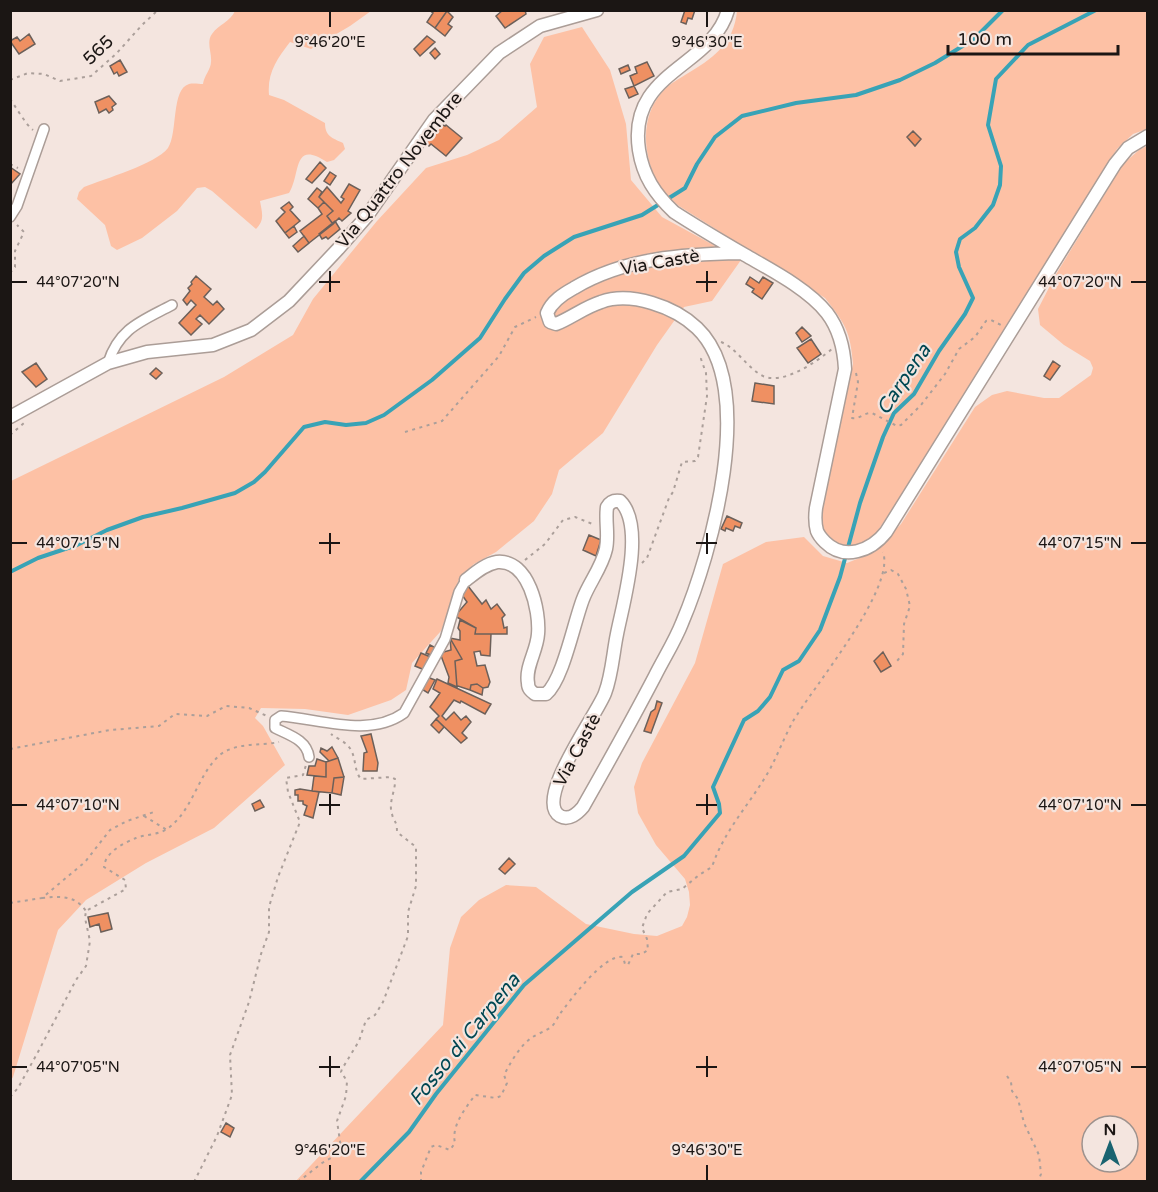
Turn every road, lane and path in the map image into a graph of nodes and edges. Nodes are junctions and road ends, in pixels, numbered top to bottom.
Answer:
1 (158, 10) edge
2 (597, 10) edge
3 (728, 10) edge
4 (10, 80) edge
5 (10, 99) edge
6 (42, 132) joint
7 (1148, 136) edge
8 (10, 218) edge
9 (741, 253) junction
10 (10, 273) edge
11 (172, 305) dead end
12 (548, 319) junction
13 (1015, 327) junction
14 (706, 339) junction
15 (833, 343) dead end
16 (717, 358) junction
17 (108, 363) junction
18 (856, 372) dead end
19 (10, 417) edge
20 (405, 432) dead end
21 (607, 534) junction
22 (879, 540) junction
23 (516, 567) junction
24 (630, 571) junction
25 (884, 573) junction
26 (466, 580) joint
27 (897, 661) dead end
28 (275, 720) junction
29 (323, 730) dead end
30 (296, 738) junction
31 (10, 749) edge
32 (309, 757) joint
33 (157, 811) dead end
34 (144, 816) junction
35 (166, 830) junction
36 (42, 898) junction
37 (10, 903) edge
38 (86, 911) junction
39 (1007, 1076) dead end
40 (10, 1097) edge
41 (194, 1182) edge
42 (298, 1182) edge
43 (421, 1182) edge
44 (1038, 1182) edge

1 - 4 path, 565
2 - 17 street, Via Quattro Novembre
3 - 9 street
5 - 6 path
6 - 8 street
7 - 13 street
8 - 10 path
9 - 12 street, Via Castè
9 - 22 street
11 - 17 street
12 - 14 street, Via Castè
12 - 20 path
13 - 18 path
13 - 22 street
14 - 15 path
14 - 16 street, Via Castè
16 - 24 path
16 - 24 street, Via Castè
17 - 19 street, Via Quattro Novembre
21 - 23 path
21 - 23 street, Via Castè
21 - 24 street, Via Castè
22 - 25 path
23 - 26 street
25 - 27 path
25 - 43 path
26 - 28 street
28 - 30 street
28 - 31 path
29 - 42 path
30 - 32 street
30 - 35 path
32 - 41 path
33 - 34 path
34 - 35 path
34 - 36 path
35 - 38 path
36 - 37 path
36 - 38 path
38 - 40 path
39 - 44 path

